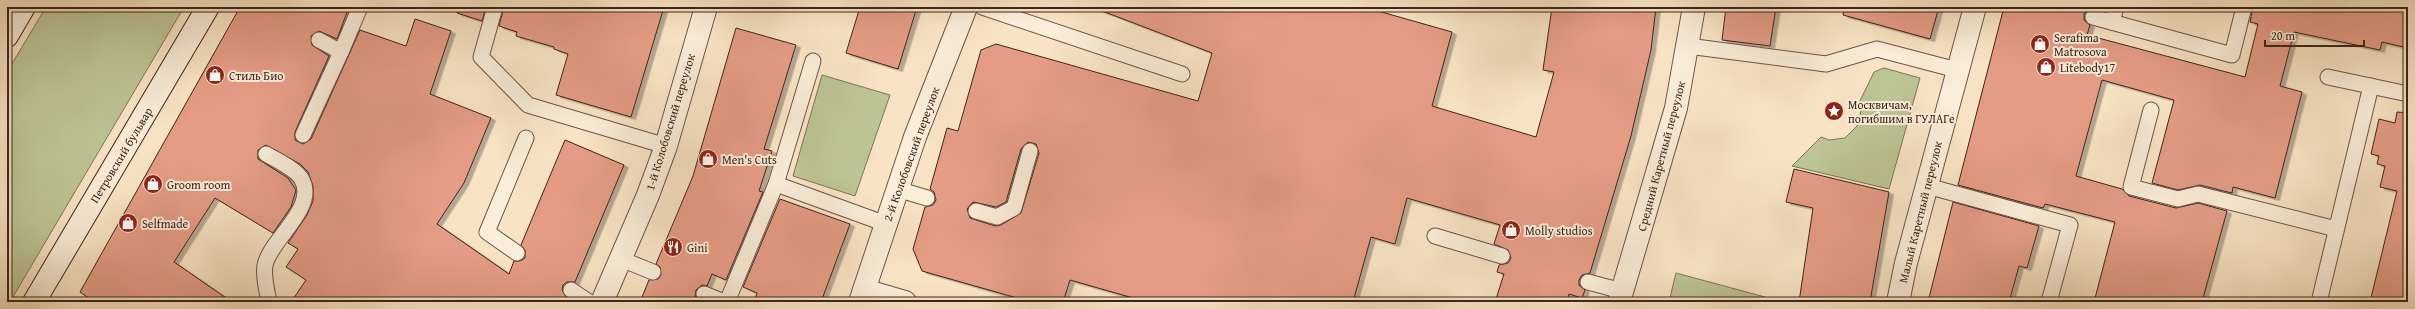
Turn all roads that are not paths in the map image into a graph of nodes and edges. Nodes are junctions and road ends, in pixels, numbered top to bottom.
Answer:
1 (208, 7) edge
2 (360, 7) edge
3 (495, 7) edge
4 (706, 7) edge
5 (966, 7) edge
6 (982, 7) edge
7 (1694, 7) edge
8 (1974, 7) edge
9 (2116, 7) edge
10 (2244, 7) edge
11 (2092, 17) dead end
12 (2112, 22) junction
13 (319, 40) dead end
14 (1688, 46) junction
15 (341, 52) junction
16 (813, 61) dead end
17 (1957, 70) junction
18 (1182, 74) dead end
19 (2328, 76) dead end
20 (2371, 86) junction
21 (2408, 94) edge
22 (2151, 110) dead end
23 (303, 135) dead end
24 (526, 138) dead end
25 (666, 146) junction
26 (1030, 151) dead end
27 (266, 154) dead end
28 (776, 184) junction
29 (1927, 186) junction
30 (897, 189) junction
31 (927, 198) dead end
32 (976, 211) dead end
33 (886, 224) junction
34 (2336, 230) junction
35 (1435, 236) dead end
36 (517, 253) dead end
37 (1502, 256) dead end
38 (621, 259) junction
39 (653, 272) dead end
40 (1588, 282) dead end
41 (571, 290) dead end
42 (704, 294) dead end
43 (862, 296) edge
44 (1620, 297) edge
45 (35, 302) edge
46 (269, 302) edge
47 (589, 302) edge
48 (602, 302) edge
49 (724, 302) edge
50 (727, 302) edge
51 (906, 302) edge
52 (1898, 302) edge
53 (2049, 302) edge
54 (2320, 302) edge

1 - 45 street, Петровский бульвар
2 - 15 lane
3 - 25 lane
4 - 25 street, 1-й Колобовский переулок
5 - 30 street, 2-й Колобовский переулок
6 - 18 lane
7 - 14 street, Средний Каретный переулок
8 - 17 street, Малый Каретный переулок
9 - 12 lane
10 - 12 lane
11 - 12 lane
13 - 15 lane
14 - 17 lane
14 - 44 street, Средний Каретный переулок
15 - 23 lane
16 - 28 lane
17 - 29 street, Малый Каретный переулок
19 - 20 lane
20 - 21 lane
20 - 34 lane
22 - 34 lane
24 - 36 lane
25 - 38 street, 1-й Колобовский переулок
26 - 32 lane
27 - 46 lane
28 - 33 lane
28 - 50 lane
29 - 52 street, Малый Каретный переулок
29 - 53 lane
30 - 31 lane
30 - 33 street, 2-й Колобовский переулок
33 - 43 street, 2-й Колобовский переулок
34 - 54 lane
35 - 37 lane
38 - 39 lane
38 - 48 street, 1-й Колобовский переулок
40 - 44 lane
41 - 47 lane
42 - 49 lane
43 - 51 street

